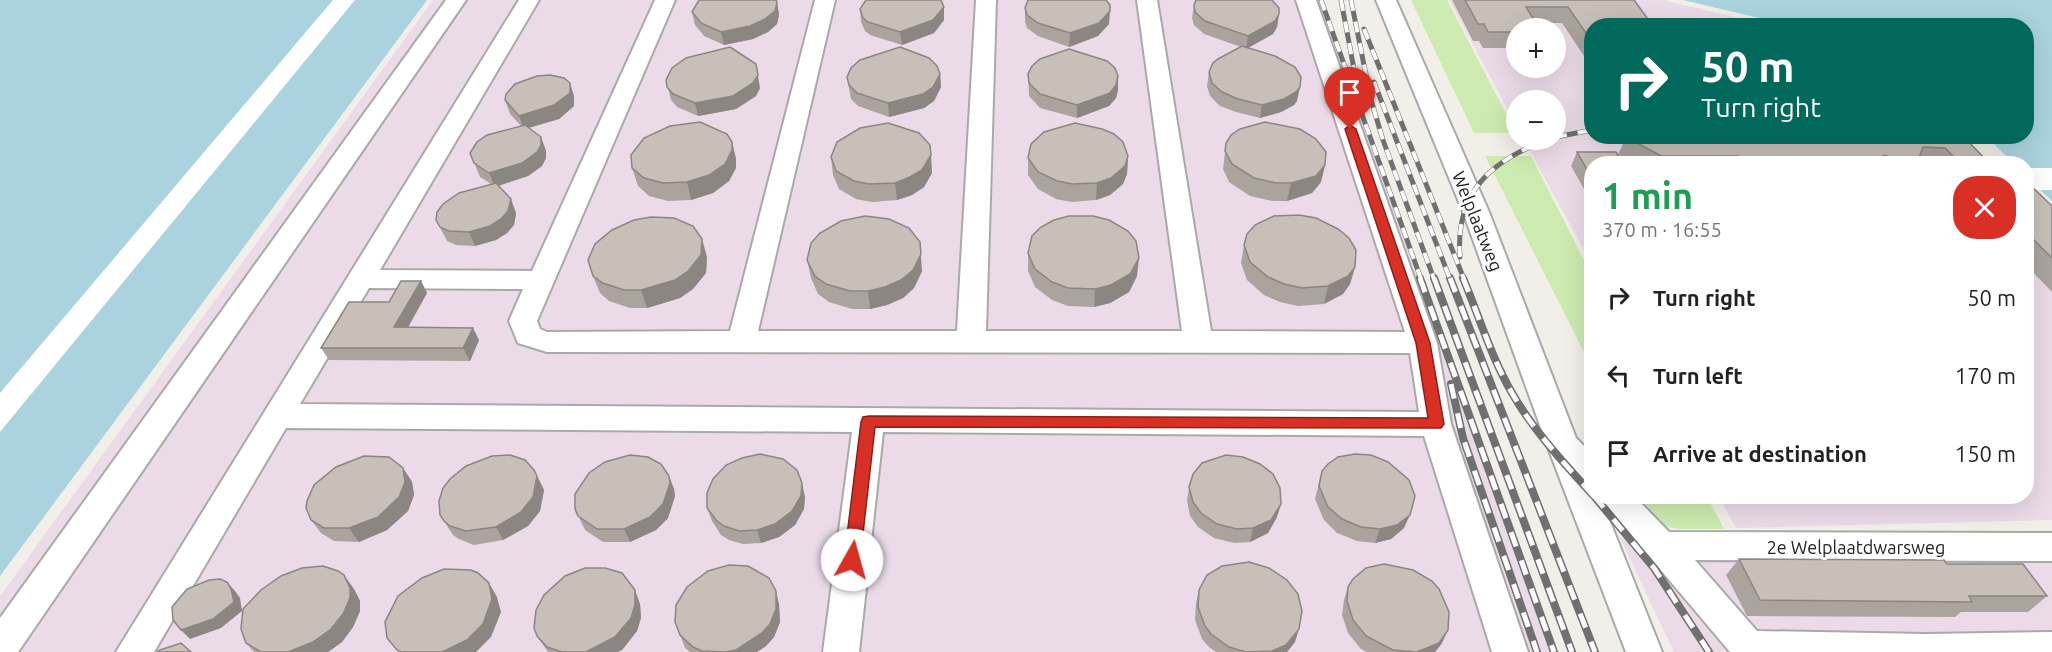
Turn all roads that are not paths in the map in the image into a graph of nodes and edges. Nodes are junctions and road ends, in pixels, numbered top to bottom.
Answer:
1 (456, 0) edge
2 (529, 0) edge
3 (665, 0) edge
4 (825, 0) edge
5 (986, 0) edge
6 (1147, 0) edge
7 (1306, 0) edge
8 (1386, 0) edge
9 (363, 279) junction
10 (540, 280) junction
11 (1198, 341) junction
12 (971, 342) junction
13 (741, 343) junction
14 (1423, 343) junction
15 (276, 416) junction
16 (869, 422) junction
17 (1436, 424) junction
18 (1563, 445) junction
19 (1584, 466) edge
20 (1584, 499) edge
21 (1586, 504) edge
22 (1621, 504) edge
23 (1661, 546) junction
24 (2050, 549) edge
25 (0, 648) edge
26 (2052, 649) edge
27 (1752, 650) edge
28 (1927, 651) edge
29 (135, 652) edge
30 (841, 652) edge
31 (1510, 652) edge
32 (1644, 652) edge

1 - 25 lane
2 - 9 lane
3 - 10 lane
4 - 13 lane
5 - 12 lane
6 - 11 lane
7 - 14 lane
8 - 18 lane, Welplaatweg
9 - 10 lane
9 - 15 lane
10 - 13 lane
11 - 12 lane
11 - 14 lane
12 - 13 lane
14 - 17 lane
15 - 16 lane
15 - 29 lane
16 - 17 lane
16 - 30 lane
17 - 31 lane
18 - 19 lane, Welplaatweg
18 - 20 lane, Welplaatweg
21 - 32 lane, Welplaatweg
22 - 23 lane
23 - 24 lane, 2e Welplaatdwarsweg
23 - 27 lane
26 - 28 lane
27 - 28 lane

